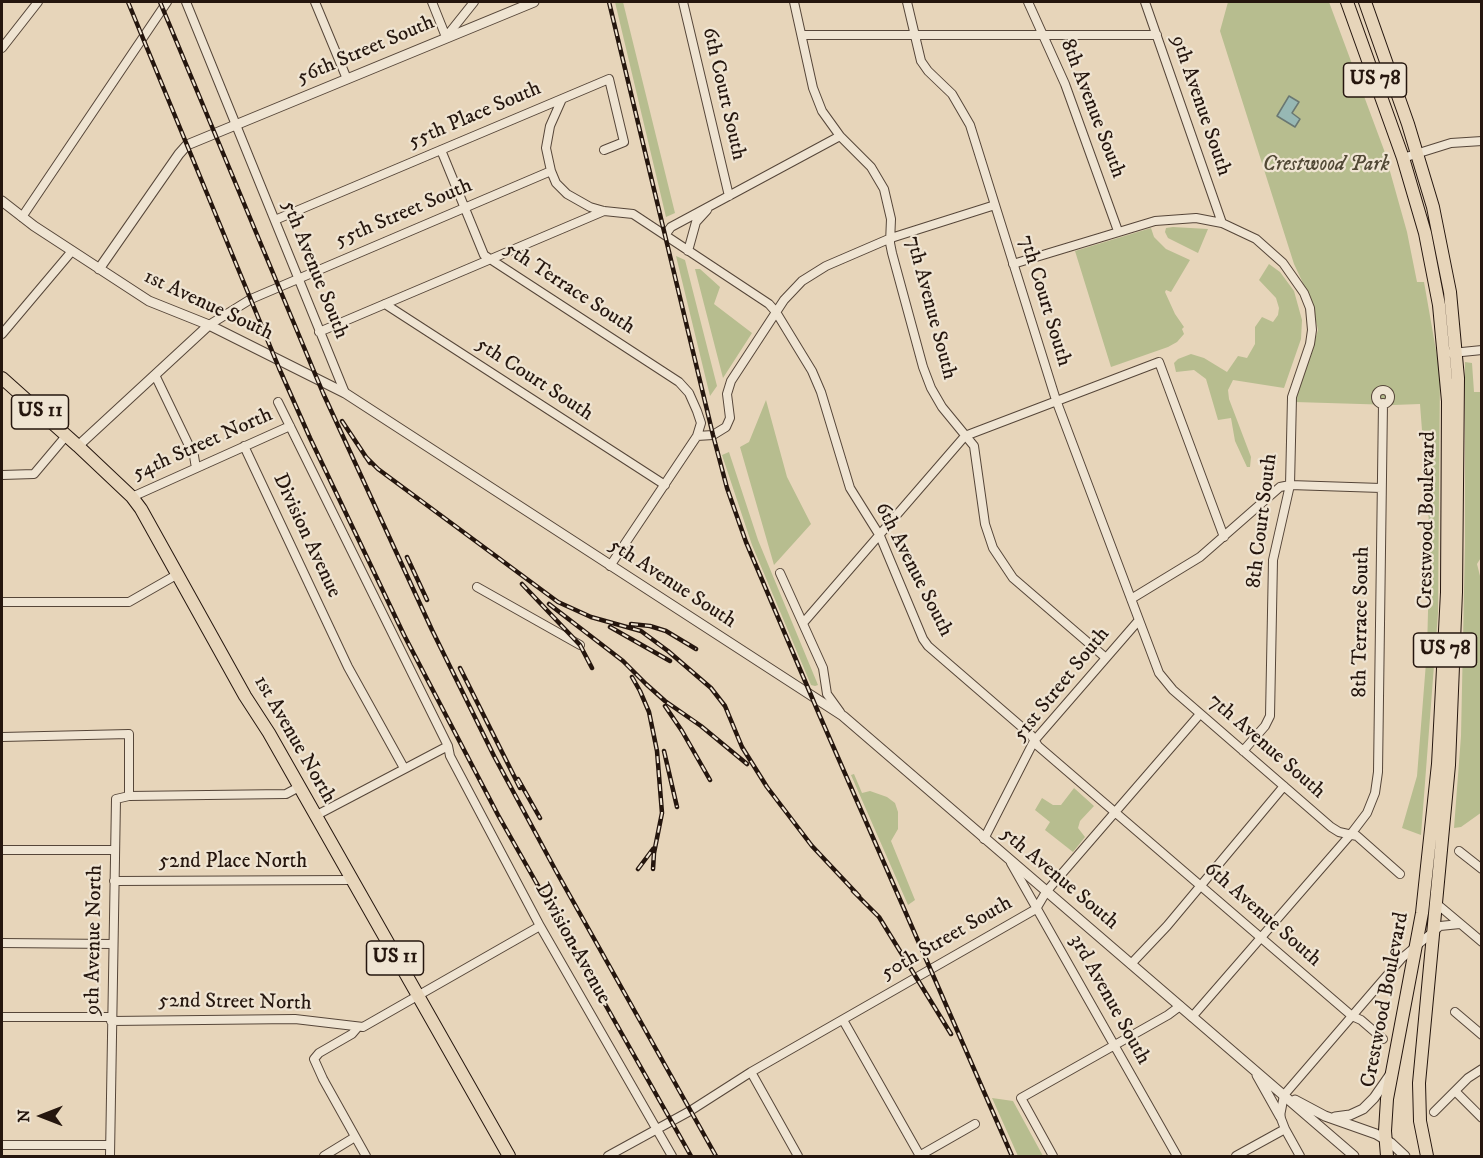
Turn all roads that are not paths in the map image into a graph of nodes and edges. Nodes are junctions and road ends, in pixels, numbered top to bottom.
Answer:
1 (38, 2) edge
2 (167, 2) edge
3 (186, 2) edge
4 (315, 2) edge
5 (432, 2) edge
6 (474, 2) edge
7 (534, 2) edge
8 (683, 2) edge
9 (794, 2) edge
10 (907, 2) edge
11 (1029, 2) edge
12 (1145, 2) edge
13 (1347, 2) edge
14 (1365, 2) edge
15 (802, 35) junction
16 (914, 35) junction
17 (1044, 35) junction
18 (1157, 35) junction
19 (446, 37) junction
20 (2, 48) edge
21 (347, 79) junction
22 (562, 99) junction
23 (236, 125) junction
24 (840, 136) junction
25 (1482, 141) edge
26 (441, 150) junction
27 (604, 150) dead end
28 (1418, 154) junction
29 (1403, 158) junction
30 (550, 171) junction
31 (729, 196) junction
32 (2, 201) edge
33 (995, 205) junction
34 (710, 206) junction
35 (465, 208) junction
36 (604, 211) junction
37 (22, 217) junction
38 (275, 220) junction
39 (1222, 223) junction
40 (1118, 231) junction
41 (664, 236) junction
42 (891, 238) junction
43 (72, 251) junction
44 (688, 251) junction
45 (489, 259) junction
46 (1013, 264) junction
47 (99, 269) junction
48 (299, 278) junction
49 (385, 304) junction
50 (776, 312) junction
51 (209, 325) junction
52 (319, 332) junction
53 (2, 333) edge
54 (1482, 350) edge
55 (1450, 353) junction
56 (155, 375) junction
57 (2, 378) edge
58 (345, 393) junction
59 (1056, 400) junction
60 (278, 402) dead end
61 (1383, 404) dead end
62 (290, 426) junction
63 (66, 436) junction
64 (697, 436) junction
65 (965, 436) junction
66 (78, 446) junction
67 (244, 447) junction
68 (196, 468) junction
69 (2, 475) edge
70 (665, 485) junction
71 (1290, 485) junction
72 (1381, 488) junction
73 (132, 497) junction
74 (880, 536) junction
75 (1224, 537) junction
76 (610, 566) junction
77 (780, 573) dead end
78 (178, 574) junction
79 (477, 587) dead end
80 (1131, 599) junction
81 (2, 602) edge
82 (1138, 620) junction
83 (804, 622) junction
84 (580, 645) dead end
85 (1106, 658) junction
86 (1200, 714) junction
87 (843, 716) junction
88 (2, 737) edge
89 (1034, 741) junction
90 (448, 746) junction
91 (1243, 751) junction
92 (404, 768) junction
93 (1284, 786) junction
94 (299, 787) junction
95 (129, 796) junction
96 (1115, 811) junction
97 (315, 816) junction
98 (1351, 834) junction
99 (984, 839) junction
100 (2, 850) edge
101 (114, 850) junction
102 (1459, 851) dead end
103 (1010, 861) junction
104 (1482, 869) edge
105 (1401, 874) dead end
106 (351, 880) junction
107 (114, 881) junction
108 (1200, 885) junction
109 (1046, 892) junction
110 (1437, 904) junction
111 (1036, 909) junction
112 (1460, 924) junction
113 (540, 926) junction
114 (1433, 932) junction
115 (1261, 938) junction
116 (1482, 942) edge
117 (2, 943) edge
118 (113, 944) junction
119 (1417, 944) junction
120 (1131, 964) junction
121 (416, 995) junction
122 (1180, 1006) junction
123 (1455, 1012) dead end
124 (1352, 1016) junction
125 (2, 1017) edge
126 (1192, 1017) junction
127 (111, 1019) junction
128 (843, 1020) junction
129 (358, 1027) junction
130 (1482, 1035) edge
131 (1383, 1040) dead end
132 (1114, 1046) junction
133 (1482, 1069) edge
134 (1254, 1070) junction
135 (752, 1072) junction
136 (1391, 1073) junction
137 (1455, 1090) junction
138 (1286, 1096) junction
139 (1434, 1112) dead end
140 (1280, 1116) junction
141 (1325, 1116) junction
142 (1482, 1118) edge
143 (975, 1124) dead end
144 (1285, 1129) junction
145 (657, 1130) junction
146 (355, 1137) junction
147 (1385, 1139) junction
148 (4, 1145) edge
149 (110, 1145) junction
150 (6, 1156) edge
151 (110, 1156) edge
152 (324, 1156) edge
153 (366, 1156) edge
154 (509, 1156) edge
155 (608, 1156) edge
156 (672, 1156) edge
157 (798, 1156) edge
158 (920, 1156) edge
159 (1053, 1156) edge
160 (1177, 1156) edge
161 (1236, 1156) edge
162 (1300, 1156) edge
163 (1354, 1156) edge
164 (1387, 1156) edge
165 (1404, 1156) edge
166 (1427, 1156) edge

1 - 20 street
2 - 37 street
3 - 23 street, 5th Avenue South
4 - 21 street
5 - 19 street
6 - 19 street
7 - 19 street, 56th Street South
8 - 31 street, 6th Court South
9 - 15 street, 7th Avenue South
10 - 16 street, 7th Court South
11 - 17 street, 8th Avenue South
12 - 18 street, 9th Avenue South
13 - 29 main road, Crestwood Boulevard / US 78
14 - 28 main road, Crestwood Boulevard / US 78
15 - 16 street
15 - 24 street, 7th Avenue South
16 - 17 street
16 - 33 street, 7th Court South
17 - 18 street
17 - 40 street, 8th Avenue South
18 - 39 street, 9th Avenue South
19 - 21 street, 56th Street South
21 - 23 street, 56th Street South
22 - 26 street, 55th Place South
22 - 27 street, 55th Place South
22 - 30 street
23 - 38 street, 5th Avenue South
23 - 47 street, 56th Street South
24 - 31 street
24 - 42 street, 7th Avenue South
25 - 28 street
26 - 35 street, 5th Terrace South
26 - 38 street, 55th Place South
28 - 29 street
28 - 55 main road, Crestwood Boulevard / US 78
29 - 55 main road, Crestwood Boulevard / US 78
30 - 35 street, 55th Street South
30 - 36 street, 6th Avenue South
31 - 34 street
32 - 37 street, 1st Avenue South
33 - 42 street
33 - 46 street, 7th Court South
34 - 41 street
34 - 44 street
35 - 45 street, 5th Terrace South
35 - 48 street, 55th Street South
36 - 41 street, 6th Avenue South
36 - 45 street
37 - 43 street, 1st Avenue South
38 - 48 street, 5th Avenue South
39 - 40 street, 8th Court South
39 - 71 street, 8th Court South
40 - 46 street, 8th Court South
41 - 44 street, 6th Avenue South
42 - 50 street
42 - 65 street, 7th Avenue South
43 - 47 street, 1st Avenue South
43 - 53 street
44 - 50 street, 6th Avenue South
45 - 49 street
45 - 64 street, 5th Terrace South
46 - 59 street, 7th Court South
47 - 51 street, 1st Avenue South
48 - 51 street, 55th Street South
48 - 52 street, 5th Avenue South
49 - 52 street
49 - 70 street, 5th Court South
50 - 64 street
50 - 74 street, 6th Avenue South
51 - 56 street
51 - 58 street, 1st Avenue South
52 - 58 street, 5th Avenue South
54 - 55 street
55 - 110 main road, Crestwood Boulevard / US 78
55 - 119 main road, Crestwood Boulevard / US 78
56 - 66 street
56 - 68 street
57 - 63 main road, 1st Avenue North / US 11
58 - 76 street, 5th Avenue South
59 - 65 street
59 - 75 street
59 - 80 street, 7th Court South
60 - 62 street, Division Avenue
61 - 72 street, 8th Terrace South
62 - 67 street, 54th Street North
62 - 90 street, Division Avenue
63 - 66 main road, 1st Avenue North / US 11
63 - 69 street
64 - 70 street
65 - 74 street
65 - 85 street, 7th Avenue South
66 - 73 main road, 1st Avenue North / US 11
67 - 68 street, 54th Street North
67 - 92 street, Division Avenue
68 - 73 street, 54th Street North
70 - 76 street
71 - 72 street
71 - 75 street
71 - 91 street, 8th Court South
72 - 98 street, 8th Terrace South
73 - 78 main road, 1st Avenue North / US 11
74 - 83 street
74 - 89 street, 6th Avenue South
75 - 80 street
76 - 87 street, 5th Avenue South
77 - 83 street
78 - 81 street
78 - 94 main road, 1st Avenue North / US 11
79 - 84 street
80 - 82 street, 7th Court South
82 - 85 street, 51st Street South
82 - 86 street, 7th Avenue South
83 - 87 street
85 - 89 street, 51st Street South
86 - 91 street, 7th Avenue South
86 - 96 street, 50th Street South
87 - 99 street, 5th Avenue South
88 - 95 street
89 - 96 street, 6th Avenue South
89 - 99 street, 51st Street South
90 - 92 street
90 - 113 street, Division Avenue
91 - 93 street, 7th Avenue South
92 - 97 street
93 - 98 street, 7th Avenue South
93 - 108 street
94 - 95 street
94 - 97 main road, 1st Avenue North / US 11
95 - 101 street, 9th Avenue North
96 - 108 street, 6th Avenue South
96 - 109 street, 50th Street South
97 - 106 main road, 1st Avenue North / US 11
98 - 105 street, 7th Avenue South
98 - 115 street, 8th Terrace South
99 - 103 street, 5th Avenue South
100 - 101 street
101 - 107 street, 9th Avenue North
102 - 104 street
103 - 109 street, 5th Avenue South
103 - 111 street, 3rd Avenue South
106 - 107 street, 52nd Place North
106 - 121 main road, 1st Avenue North / US 11
107 - 118 street, 9th Avenue North
108 - 115 street, 6th Avenue South
108 - 120 street
109 - 111 street, 50th Street South
109 - 120 street, 5th Avenue South
110 - 112 street
110 - 114 main road, Crestwood Boulevard / US 78
111 - 128 street, 50th Street South
111 - 132 street, 3rd Avenue South
112 - 114 street
112 - 116 street
113 - 121 street
113 - 145 street, Division Avenue
114 - 119 street
114 - 166 main road, Crestwood Boulevard / US 78
115 - 124 street, 6th Avenue South
115 - 126 street, 8th Terrace South
117 - 118 street
118 - 127 street, 9th Avenue North
119 - 124 street
119 - 136 main road, Crestwood Boulevard / US 78
120 - 122 street, 5th Avenue South
121 - 129 street
121 - 154 main road, 1st Avenue North / US 11
122 - 126 street, 5th Avenue South
122 - 132 street
123 - 130 street
124 - 131 street, 6th Avenue South
124 - 138 street
125 - 127 street, 52nd Street North
126 - 134 street, 5th Avenue South
127 - 129 street, 52nd Street North
127 - 149 street, 9th Avenue North
128 - 135 street, 50th Street South
128 - 158 street
129 - 146 street
132 - 159 street
132 - 160 street, 3rd Avenue South
133 - 137 street
134 - 138 street, 5th Avenue South
134 - 140 street
135 - 145 street, 50th Street South
135 - 157 street
136 - 141 street
136 - 147 main road, Crestwood Boulevard / US 78
137 - 139 street
137 - 142 street
138 - 140 street
138 - 141 street, 5th Avenue South
138 - 163 street, 5th Avenue South
140 - 144 street
141 - 147 street, 5th Avenue South
143 - 158 street
144 - 161 street
144 - 162 street
145 - 155 street, 50th Street South
145 - 156 street, Division Avenue
146 - 152 street
146 - 153 street
147 - 164 main road, Crestwood Boulevard / US 78
147 - 165 street, 5th Avenue South
148 - 149 street
148 - 150 street
149 - 151 street, 9th Avenue North

